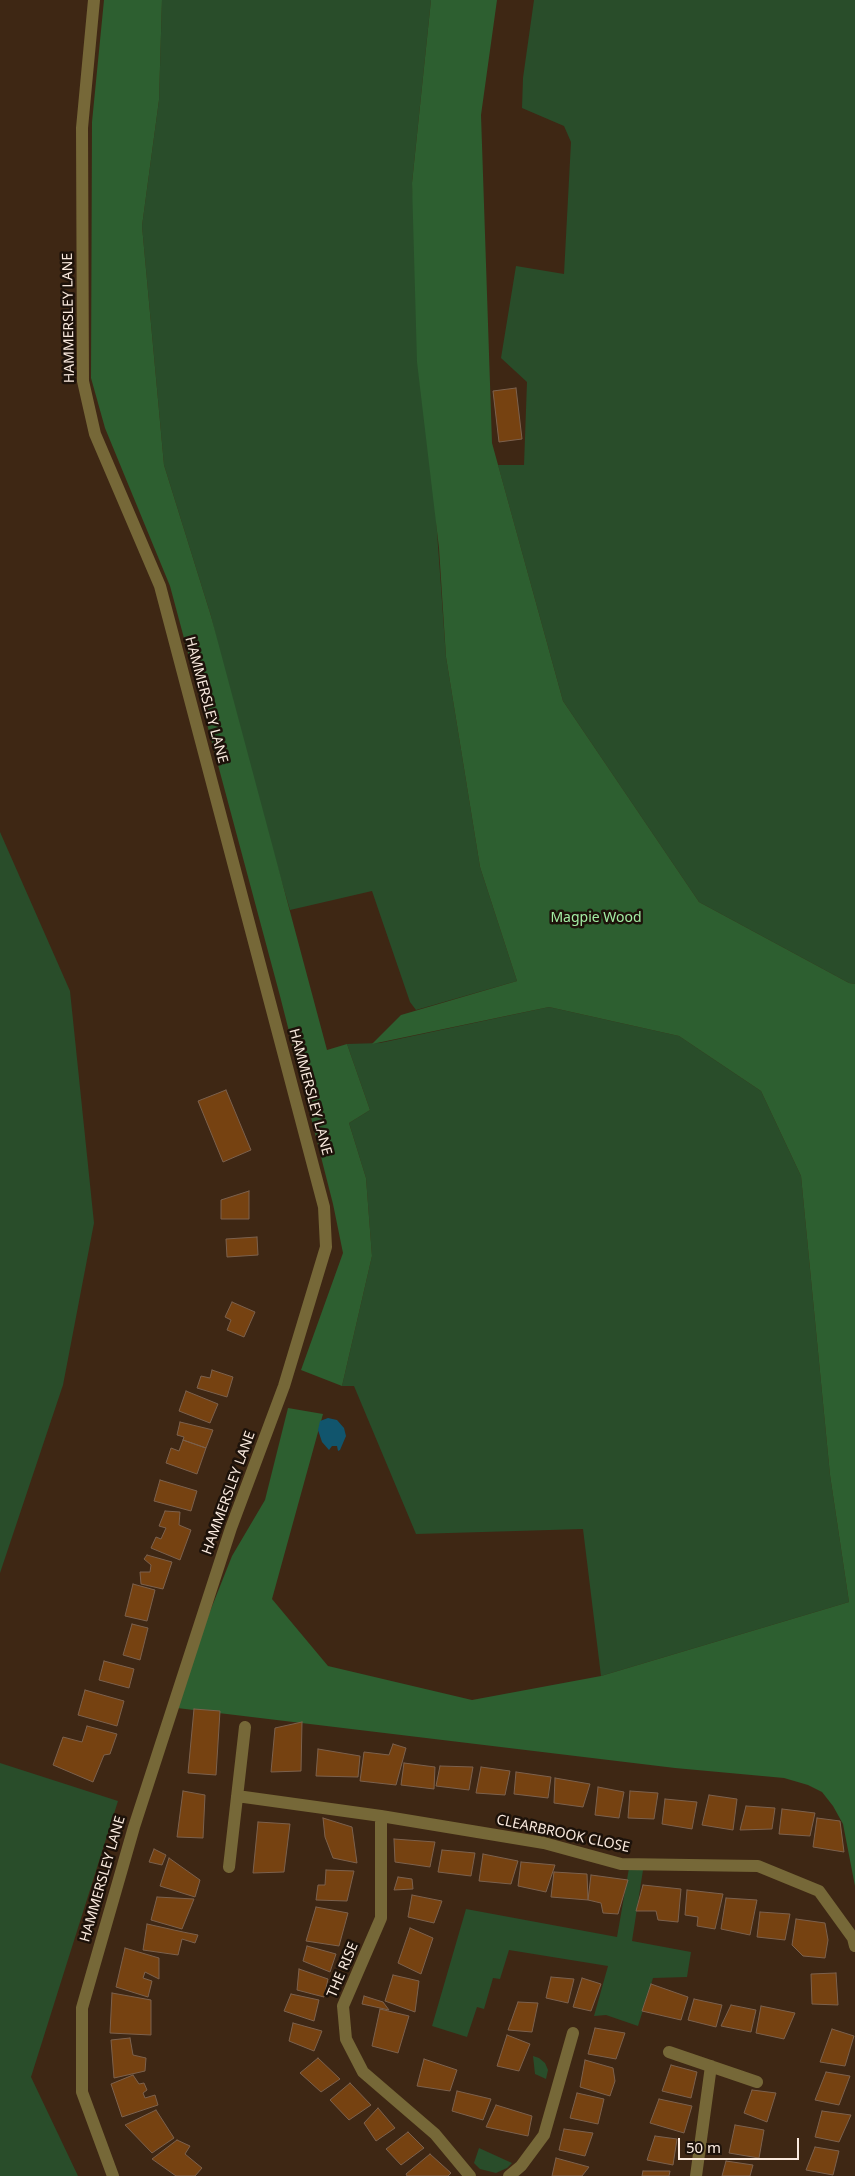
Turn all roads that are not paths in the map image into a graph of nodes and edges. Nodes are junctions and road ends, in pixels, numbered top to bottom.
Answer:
1 (94, 0) edge
2 (245, 1727) dead end
3 (237, 1796) junction
4 (381, 1816) junction
5 (229, 1867) dead end
6 (855, 1946) edge
7 (573, 2033) dead end
8 (669, 2052) dead end
9 (711, 2066) junction
10 (757, 2082) dead end
11 (113, 2176) edge
12 (470, 2176) edge
13 (509, 2176) edge
14 (696, 2176) edge

1 - 11 street, HAMMERSLEY LANE
2 - 3 street
3 - 4 street, CLEARBROOK CLOSE
3 - 5 street
4 - 6 street, CLEARBROOK CLOSE
4 - 12 street, THE RISE
7 - 13 street
8 - 9 street
9 - 10 street
9 - 14 street

